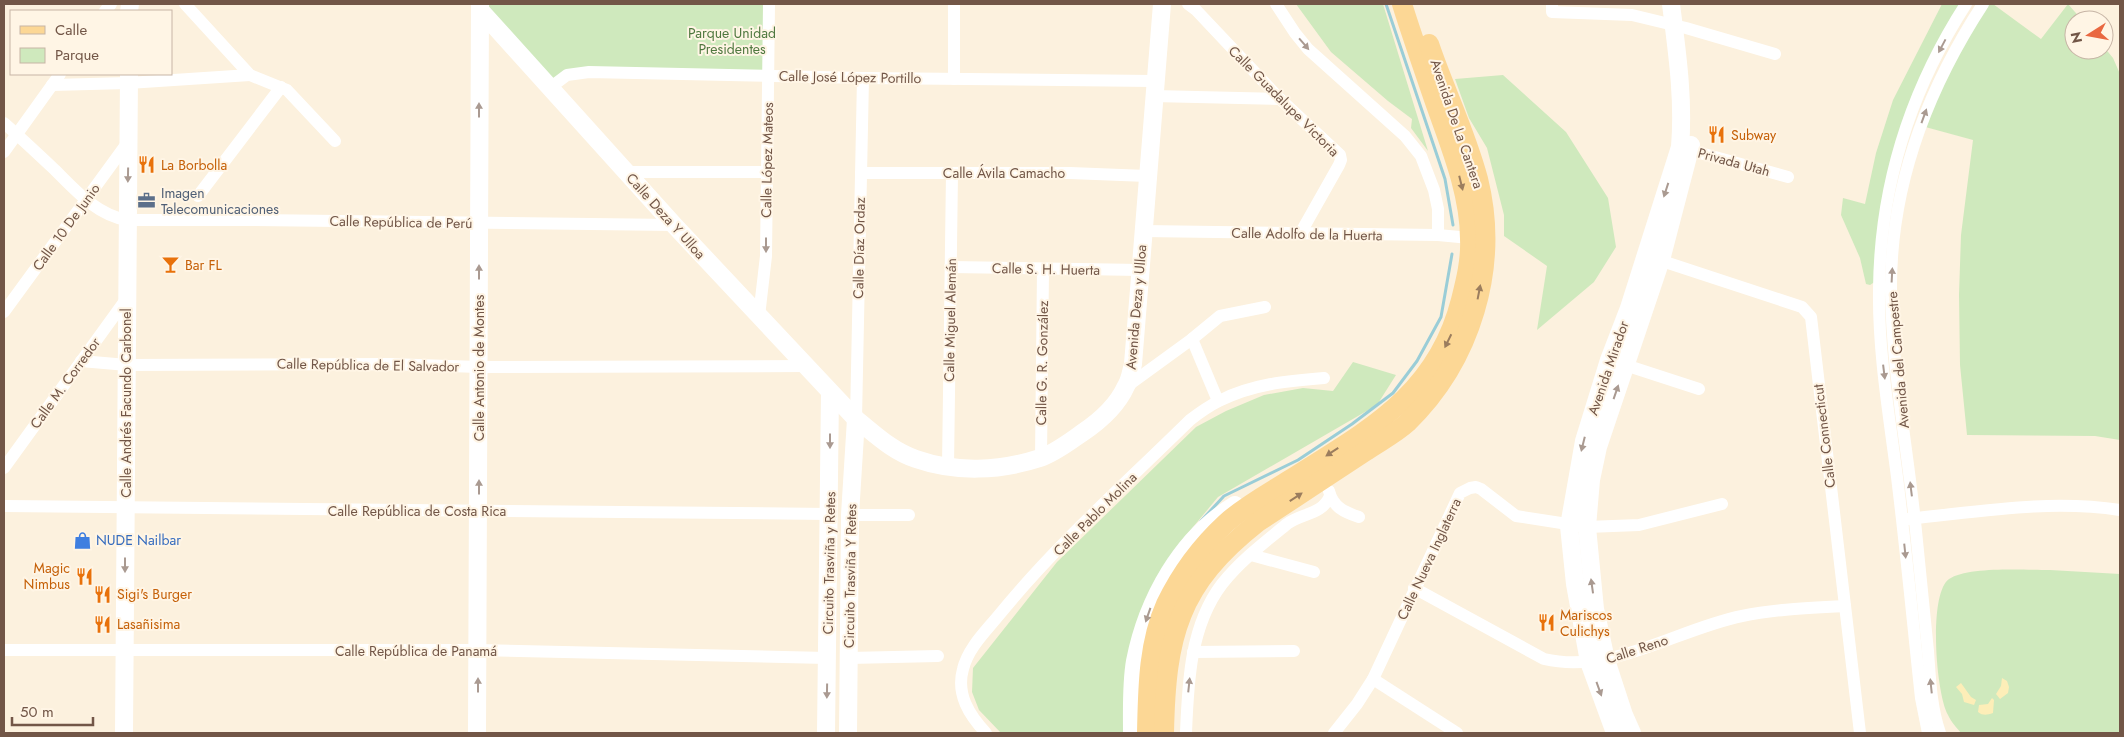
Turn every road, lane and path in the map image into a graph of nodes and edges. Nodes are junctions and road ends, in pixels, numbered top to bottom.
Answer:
1 (185, 4) edge
2 (769, 4) edge
3 (954, 4) edge
4 (1162, 4) edge
5 (1188, 4) edge
6 (1276, 4) edge
7 (1402, 4) edge
8 (1416, 4) edge
9 (1552, 4) edge
10 (1671, 4) edge
11 (1683, 4) edge
12 (1966, 4) edge
13 (1983, 4) edge
14 (480, 7) edge
15 (1680, 26) junction
16 (1775, 54) dead end
17 (59, 75) edge
18 (250, 75) junction
19 (768, 76) junction
20 (129, 78) edge
21 (863, 78) junction
22 (954, 79) junction
23 (52, 85) junction
24 (282, 87) junction
25 (552, 87) junction
26 (1154, 89) junction
27 (1280, 99) junction
28 (4, 122) edge
29 (17, 135) junction
30 (335, 141) dead end
31 (128, 142) junction
32 (1685, 149) junction
33 (4, 152) edge
34 (1897, 152) junction
35 (1911, 156) junction
36 (627, 172) junction
37 (766, 172) junction
38 (861, 173) junction
39 (952, 173) junction
40 (1147, 176) junction
41 (1788, 177) dead end
42 (198, 196) dead end
43 (86, 200) junction
44 (127, 220) junction
45 (479, 224) junction
46 (674, 225) junction
47 (1143, 231) junction
48 (1300, 234) junction
49 (1438, 235) junction
50 (1470, 238) junction
51 (1653, 258) junction
52 (950, 267) junction
53 (1043, 269) junction
54 (1141, 270) junction
55 (127, 298) junction
56 (1265, 307) dead end
57 (4, 312) edge
58 (759, 316) junction
59 (1192, 339) junction
60 (1888, 348) junction
61 (81, 361) junction
62 (1617, 363) junction
63 (127, 365) junction
64 (806, 366) junction
65 (479, 367) junction
66 (1324, 378) dead end
67 (1126, 387) junction
68 (1699, 389) dead end
69 (830, 392) junction
70 (1421, 395) junction
71 (1218, 401) junction
72 (856, 418) junction
73 (1041, 458) junction
74 (948, 467) junction
75 (4, 468) edge
76 (1292, 478) junction
77 (1328, 487) junction
78 (1722, 504) dead end
79 (4, 506) edge
80 (126, 509) junction
81 (2120, 510) edge
82 (479, 512) junction
83 (1272, 512) junction
84 (830, 514) junction
85 (850, 515) junction
86 (908, 515) dead end
87 (1359, 517) dead end
88 (1908, 519) junction
89 (1578, 526) junction
90 (1251, 555) junction
91 (1314, 572) dead end
92 (1414, 588) junction
93 (1845, 606) junction
94 (4, 650) edge
95 (125, 650) junction
96 (478, 650) junction
97 (1294, 651) dead end
98 (1193, 652) junction
99 (938, 656) dead end
100 (827, 658) junction
101 (849, 658) junction
102 (1597, 661) junction
103 (1373, 679) junction
104 (124, 733) edge
105 (477, 733) edge
106 (826, 733) edge
107 (848, 733) edge
108 (986, 733) edge
109 (1132, 733) edge
110 (1147, 733) edge
111 (1164, 733) edge
112 (1173, 733) edge
113 (1186, 733) edge
114 (1334, 733) edge
115 (1456, 733) edge
116 (1615, 733) edge
117 (1632, 733) edge
118 (1860, 733) edge
119 (1928, 733) edge
120 (1940, 733) edge

1 - 18 street
2 - 19 street, Calle López Mateos
3 - 22 street
4 - 26 street, Avenida Deza y Ulloa
5 - 27 street, Calle Guadalupe Victoria
6 -> 49 street
7 -> 50 main road, Avenida De La Cantera
70 -> 8 main road, Avenida De La Cantera
9 - 15 street
10 - 15 street, Avenida Mirador
11 - 15 street, Avenida Mirador
12 -> 34 street, Avenida del Campestre
35 -> 13 street, Avenida del Campestre
14 - 25 street, Calle Deza Y Ulloa
45 -> 14 street, Calle Antonio de Montes
15 - 16 street
15 - 32 street, Avenida Mirador
17 - 23 street
18 - 20 street
18 - 24 street
19 - 21 street, Calle José López Portillo
19 - 25 street, Calle José López Portillo
19 - 37 street, Calle López Mateos
20 - 23 street
20 - 31 street, Calle Andrés Facundo Carbonel
21 - 22 street, Calle José López Portillo
21 - 38 street, Calle Díaz Ordaz
22 - 26 street, Calle José López Portillo
23 - 29 street
24 - 30 street
24 - 42 street
25 - 36 street, Calle Deza Y Ulloa
26 - 27 street
26 - 40 street, Avenida Deza y Ulloa
27 - 48 street, Calle Guadalupe Victoria
28 - 29 street
29 - 33 street
29 - 43 street
31 - 43 street, Calle 10 De Junio
31 -> 44 street, Calle Andrés Facundo Carbonel
32 - 41 street, Privada Utah
32 - 51 street, Avenida Mirador
34 - 35 street
34 - 60 street, Avenida del Campestre
60 -> 35 street, Avenida del Campestre
36 - 37 street
36 - 46 street, Calle Deza Y Ulloa
37 -> 58 street, Calle López Mateos
38 - 39 street, Calle Ávila Camacho
38 - 72 street, Calle Díaz Ordaz
39 - 40 street, Calle Ávila Camacho
39 - 52 street, Calle Miguel Alemán
40 - 47 street, Avenida Deza y Ulloa
43 - 44 street
43 - 57 street, Calle 10 De Junio
44 - 45 street, Calle República de Perú
44 - 55 street, Calle Andrés Facundo Carbonel
45 - 46 street, Calle República de Perú
65 -> 45 street, Calle Antonio de Montes
46 - 58 street, Calle Deza Y Ulloa
47 - 48 street, Calle Adolfo de la Huerta
47 - 54 street, Avenida Deza y Ulloa
48 - 49 street, Calle Adolfo de la Huerta
49 - 50 street, Calle Adolfo de la Huerta
50 -> 70 main road, Avenida De La Cantera
51 - 62 street, Avenida Mirador
51 - 93 street, Calle Connecticut
52 - 53 street, Calle S. H. Huerta
52 - 74 street, Calle Miguel Alemán
53 - 54 street, Calle S. H. Huerta
53 - 73 street, Calle G. R. González
54 - 67 street, Avenida Deza y Ulloa
55 - 61 street, Calle M. Corredor
55 - 63 street, Calle Andrés Facundo Carbonel
56 - 59 street
58 - 64 street, Calle Deza Y Ulloa
59 - 67 street
59 - 71 street
60 - 88 street, Avenida del Campestre
61 - 63 street, Calle República de El Salvador
61 - 75 street, Calle M. Corredor
62 - 68 street
62 - 89 street, Avenida Mirador
63 - 65 street, Calle República de El Salvador
63 - 80 street, Calle Andrés Facundo Carbonel
64 - 65 street, Calle República de El Salvador
64 - 69 street, Calle Deza Y Ulloa
82 -> 65 street, Calle Antonio de Montes
66 - 71 street, Calle Pablo Molina
67 - 73 street, Avenida Deza y Ulloa
69 - 72 street, Calle Deza Y Ulloa
69 -> 84 street, Circuito Trasviña y Retes
70 -> 76 main road, Avenida De La Cantera
70 - 77 main road, Avenida De La Cantera
71 - 108 street, Calle Pablo Molina
72 - 74 street, Avenida Deza y Ulloa
72 - 85 street, Circuito Trasviña Y Retes
73 - 74 street, Avenida Deza y Ulloa
76 -> 109 street, Avenida De La Cantera
76 - 110 main road, Avenida De La Cantera
83 -> 77 main road, Avenida De La Cantera
77 - 87 street
77 - 90 street
78 - 89 street, Calle Nueva Inglaterra
79 - 80 street, Calle República de Costa Rica
80 - 82 street, Calle República de Costa Rica
80 -> 95 street, Calle Andrés Facundo Carbonel
81 - 88 street
82 - 84 street, Calle República de Costa Rica
82 - 96 street, Calle Antonio de Montes
83 - 111 main road, Avenida De La Cantera
83 - 112 street, Avenida De La Cantera
84 - 100 street, Circuito Trasviña y Retes
85 - 86 street
85 - 101 street, Circuito Trasviña Y Retes
88 -> 119 street, Avenida del Campestre
120 -> 88 street, Avenida del Campestre
89 - 92 street, Calle Nueva Inglaterra
89 - 102 street, Avenida Mirador
90 - 91 street
90 - 98 street
92 - 102 street, Calle Reno
92 - 103 street, Calle Nueva Inglaterra
93 - 102 street, Calle Reno
93 - 118 street, Calle Connecticut
94 - 95 street, Calle República de Panamá
95 - 96 street, Calle República de Panamá
95 - 104 street, Calle Andrés Facundo Carbonel
96 - 100 street, Calle República de Panamá
105 -> 96 street, Calle Antonio de Montes
97 - 98 street
113 -> 98 street
99 - 101 street
100 -> 106 street, Circuito Trasviña y Retes
101 - 107 street, Circuito Trasviña Y Retes
102 -> 116 street, Avenida Mirador
102 - 117 street, Avenida Mirador
103 - 114 street, Calle Nueva Inglaterra
103 - 115 street

